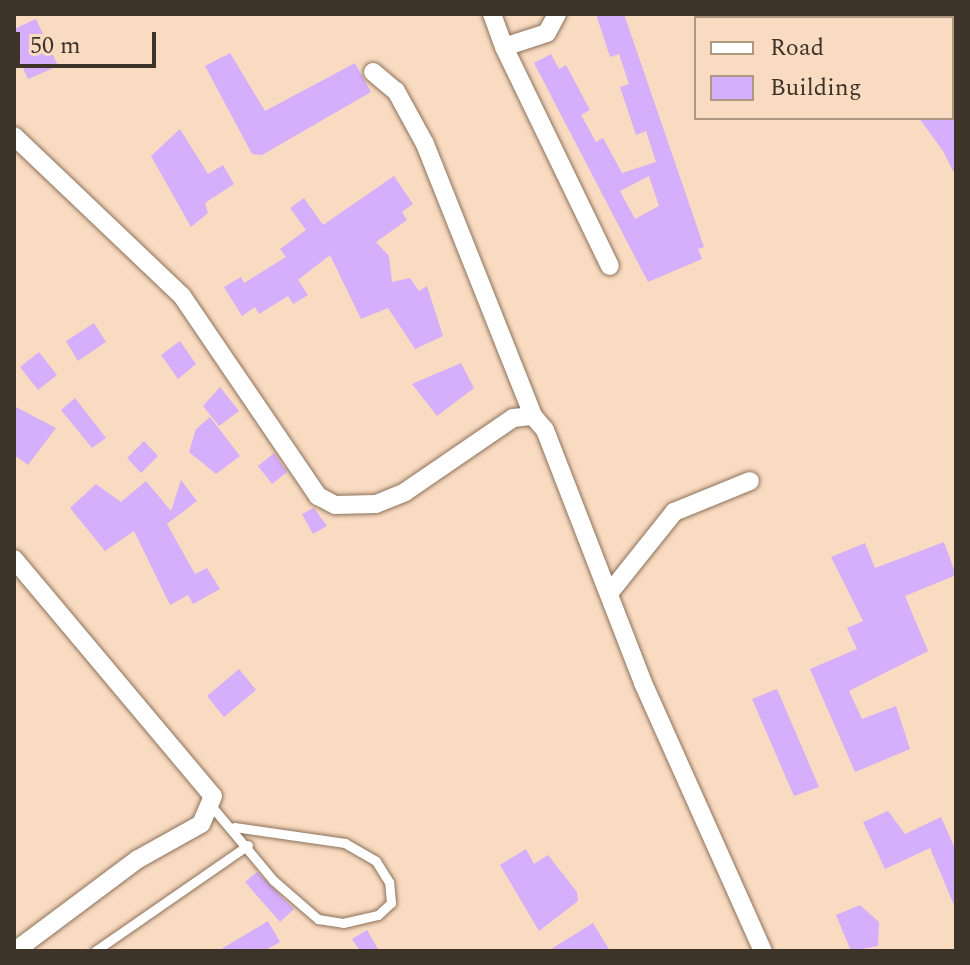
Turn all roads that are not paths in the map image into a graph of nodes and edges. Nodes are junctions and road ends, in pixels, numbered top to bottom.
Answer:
1 (492, 14) edge
2 (557, 14) edge
3 (504, 47) junction
4 (373, 72) dead end
5 (14, 136) edge
6 (610, 266) dead end
7 (533, 416) junction
8 (750, 481) dead end
9 (14, 559) edge
10 (611, 591) junction
11 (213, 808) junction
12 (234, 827) junction
13 (248, 845) junction
14 (15, 951) edge
15 (95, 951) edge
16 (763, 951) edge

1 - 3 street
2 - 3 street
3 - 6 street
4 - 7 street
5 - 7 street
7 - 10 street
8 - 10 street
9 - 11 street
10 - 16 street
11 - 12 lane
11 - 14 street
12 - 13 lane
12 - 13 lane
13 - 15 lane

